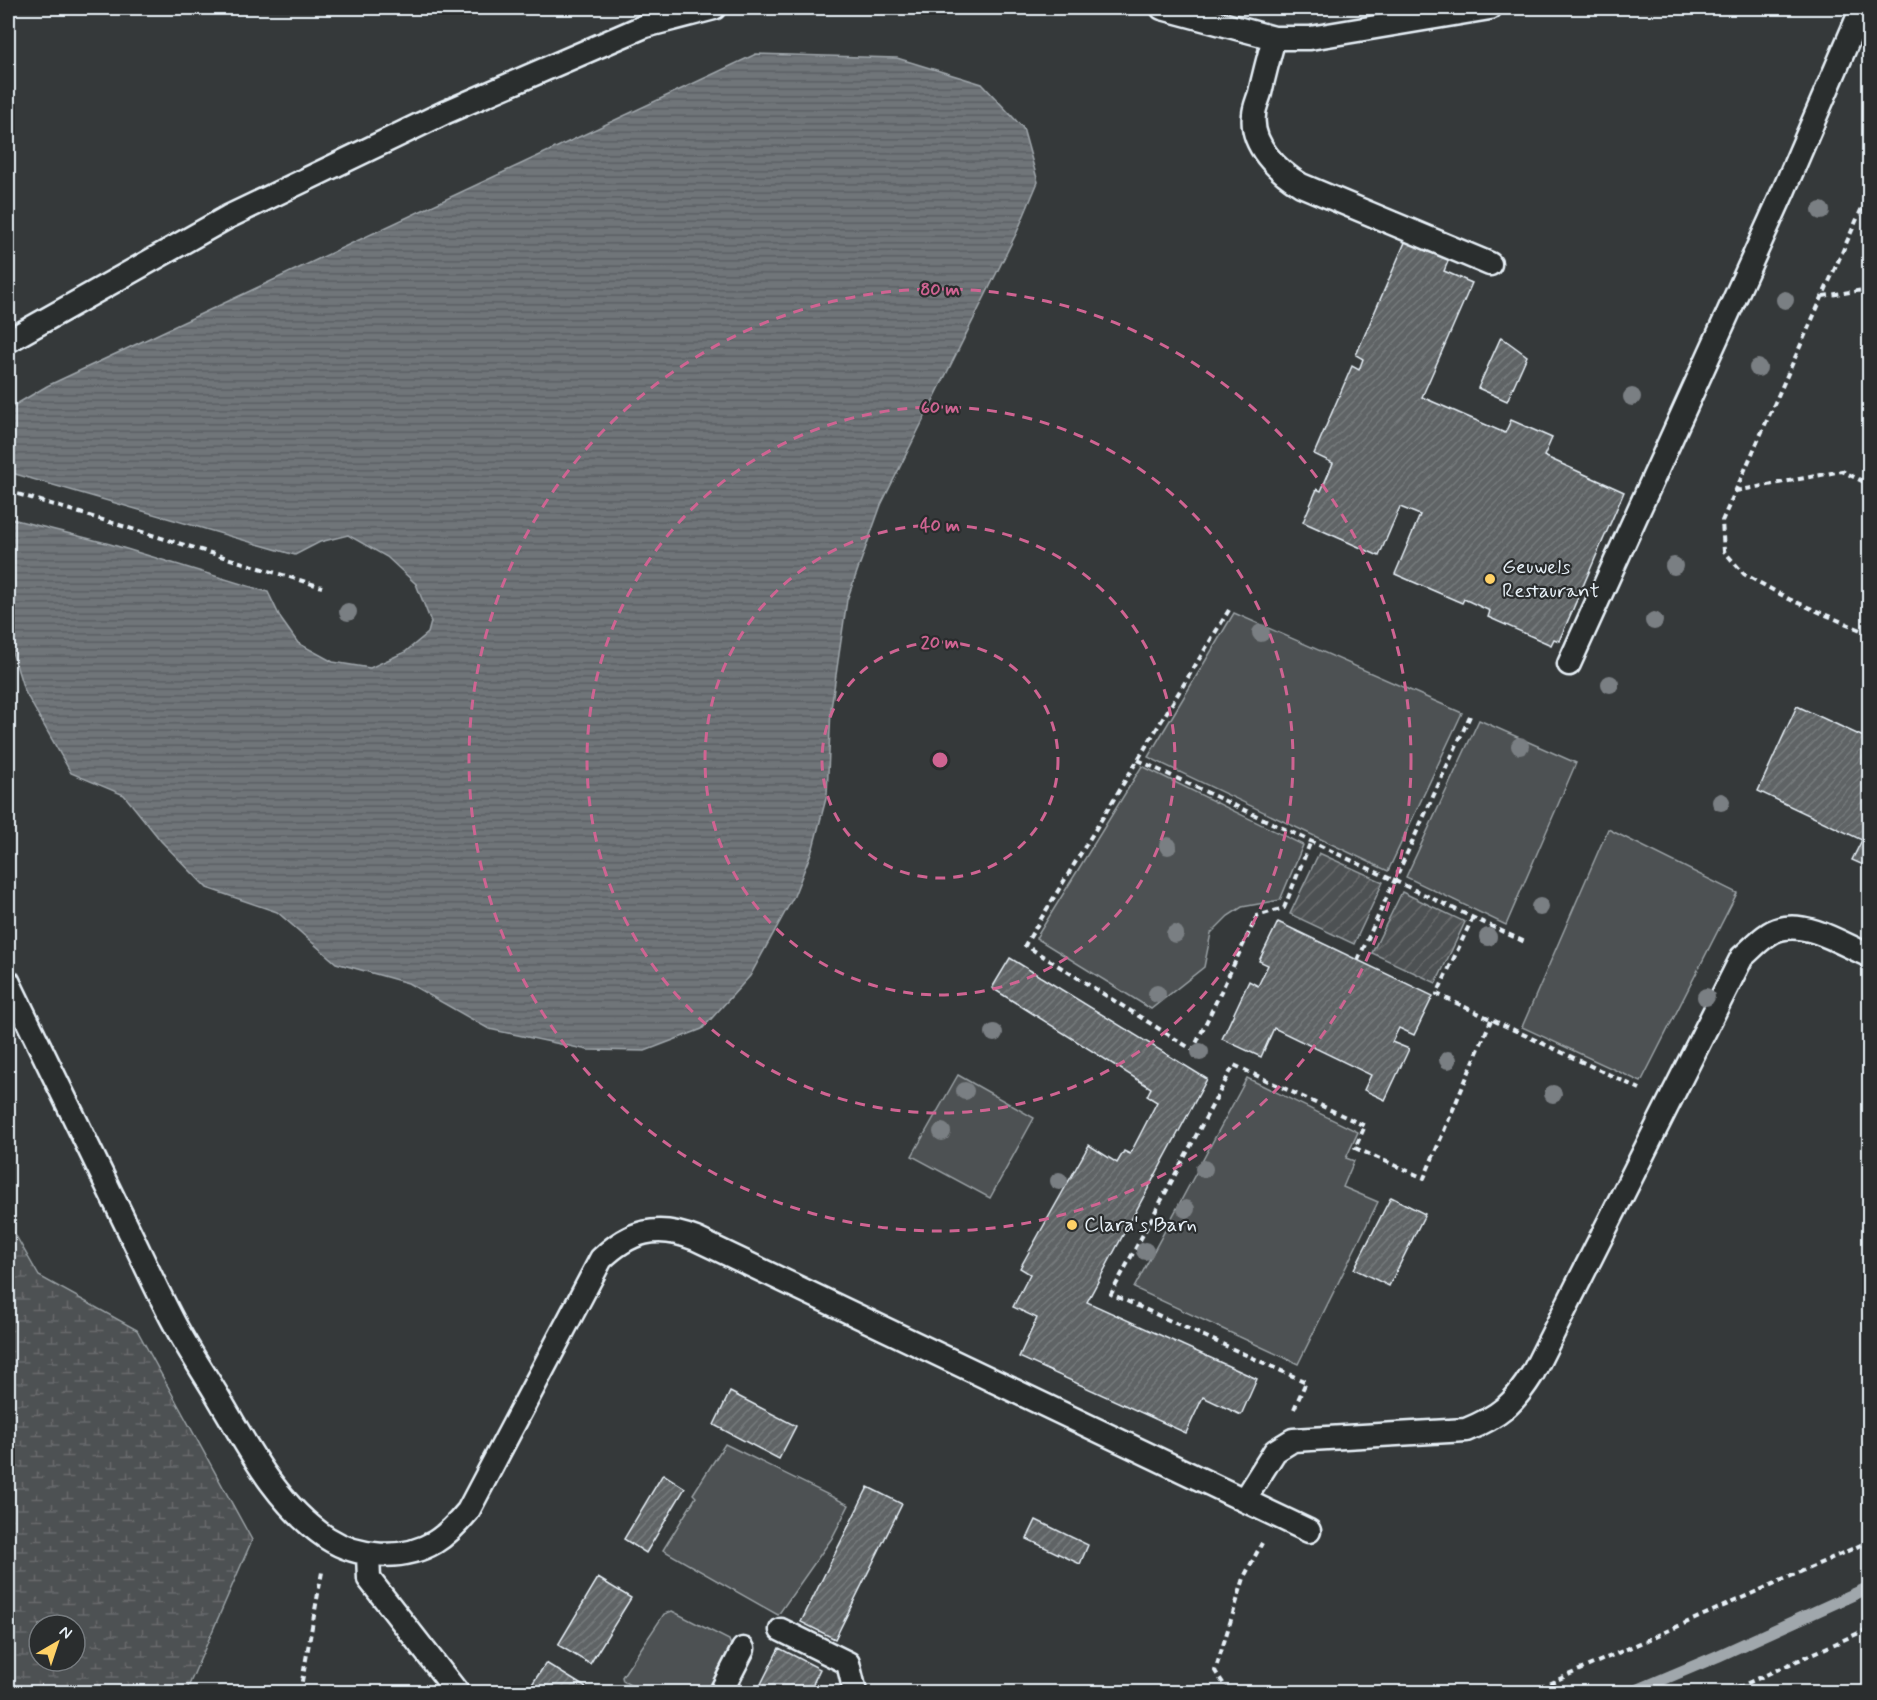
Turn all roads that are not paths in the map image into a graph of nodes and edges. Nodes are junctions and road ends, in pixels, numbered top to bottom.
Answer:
1 (714, 8) edge
2 (1162, 8) edge
3 (1490, 8) edge
4 (1862, 8) edge
5 (1274, 38) junction
6 (1490, 264) dead end
7 (8, 341) edge
8 (1569, 664) dead end
9 (1869, 956) edge
10 (8, 981) edge
11 (1244, 1500) junction
12 (1309, 1531) dead end
13 (368, 1554) junction
14 (781, 1630) dead end
15 (743, 1649) dead end
16 (457, 1692) edge
17 (721, 1692) edge
18 (855, 1692) edge

1 - 7 lane
2 - 5 lane
3 - 5 lane
4 - 8 lane
5 - 6 lane
9 - 11 lane
10 - 13 lane
11 - 12 lane
11 - 13 lane
13 - 16 lane
14 - 18 lane
15 - 17 lane

